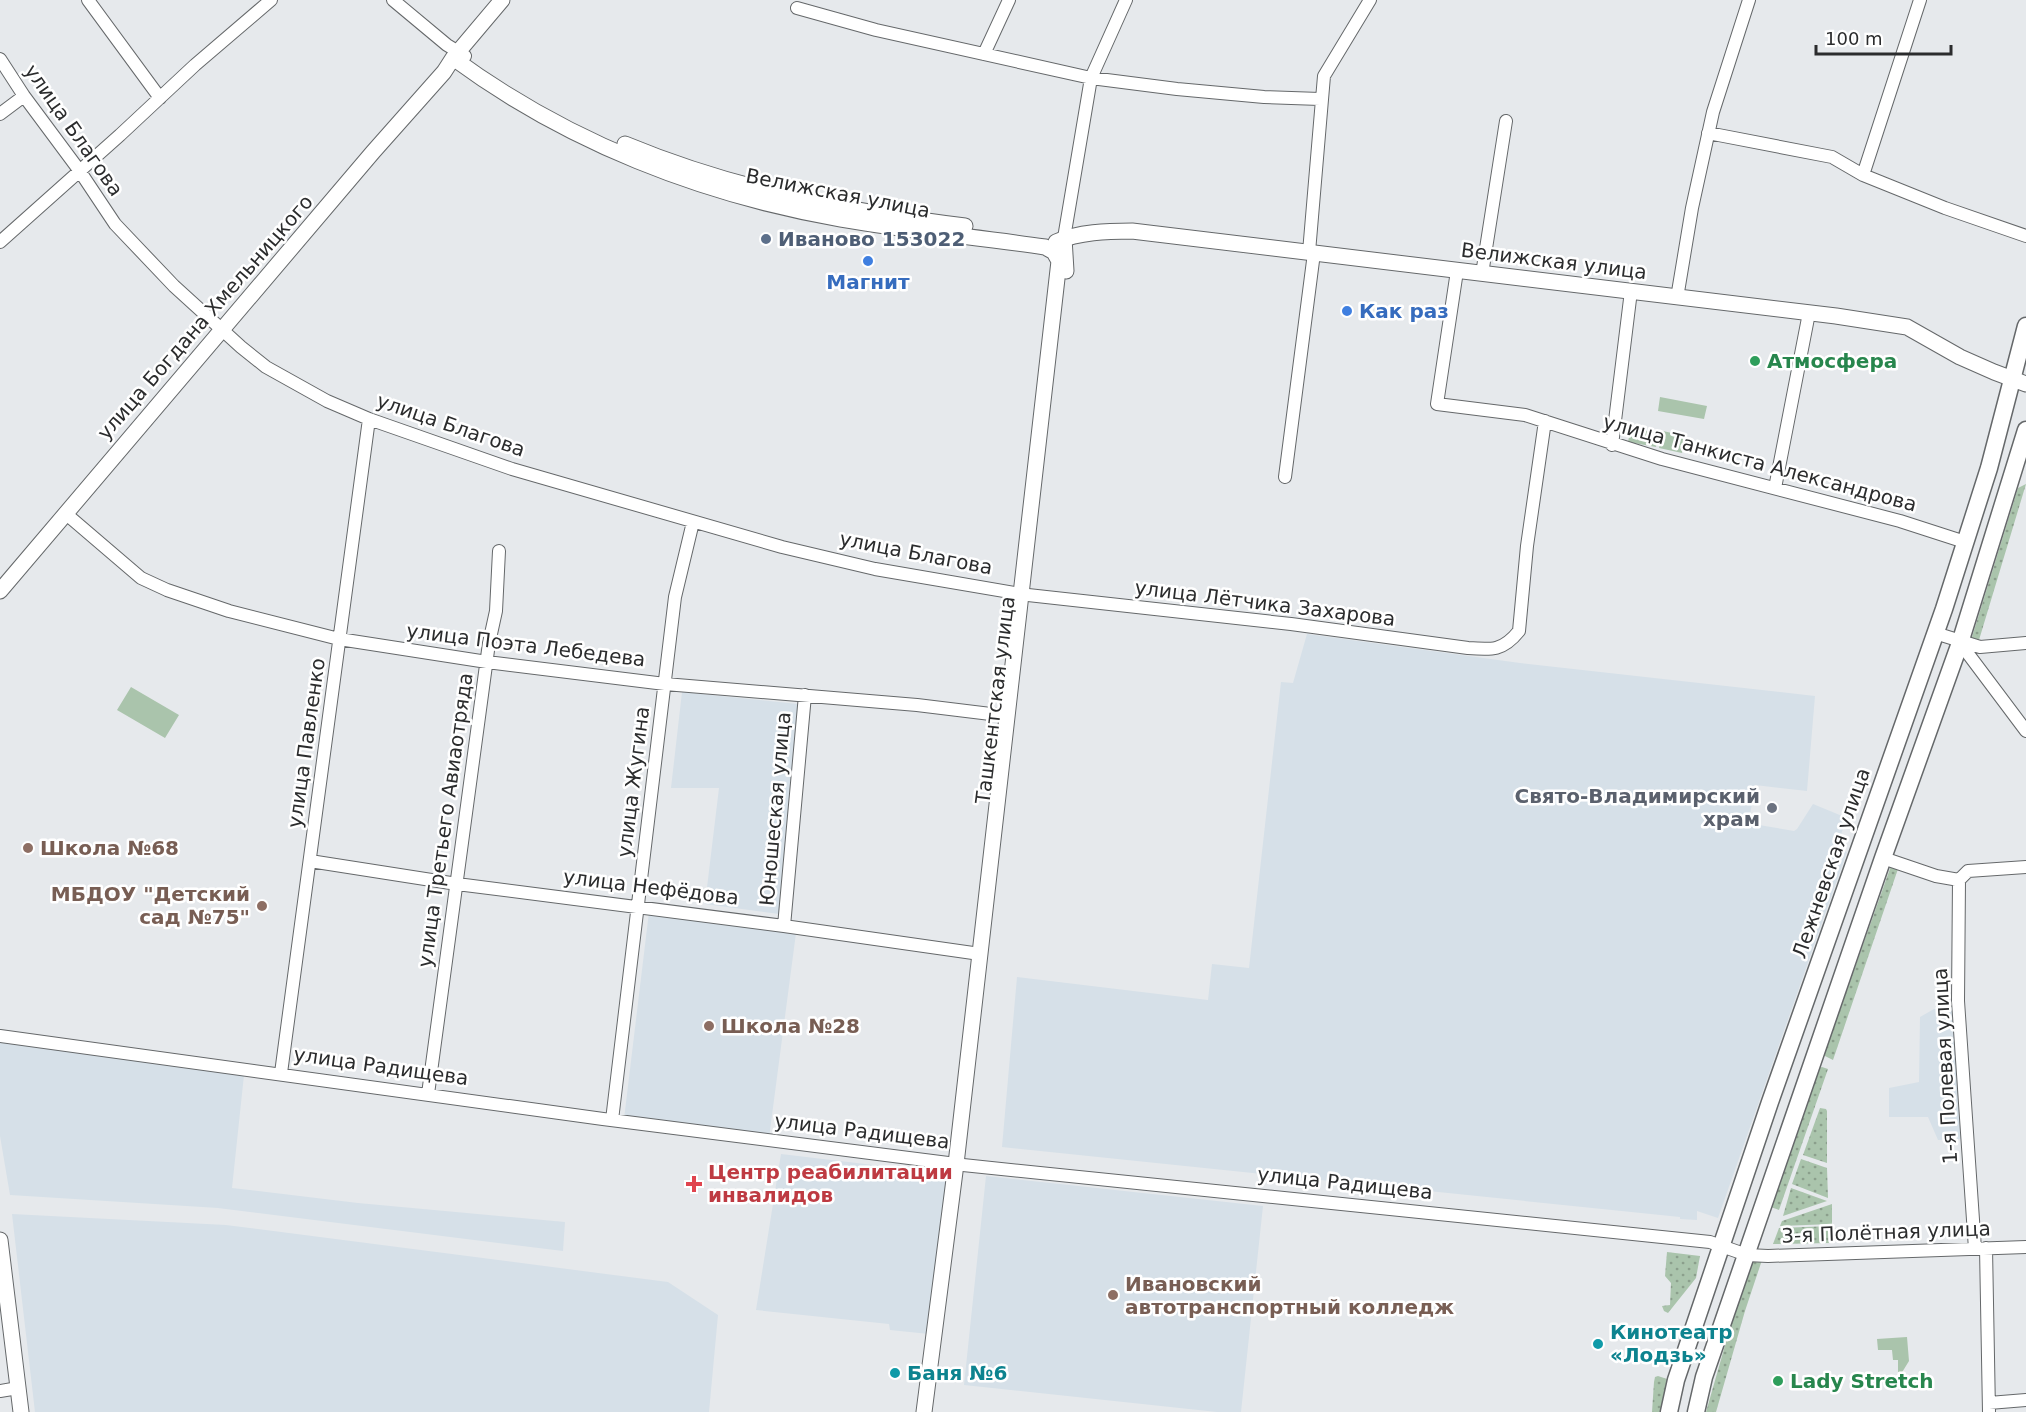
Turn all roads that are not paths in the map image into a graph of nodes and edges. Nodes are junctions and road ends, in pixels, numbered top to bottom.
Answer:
1 (88, 0) edge
2 (271, 0) edge
3 (393, 0) edge
4 (502, 0) edge
5 (513, 0) edge
6 (1009, 0) edge
7 (1126, 0) edge
8 (1370, 0) edge
9 (1749, 0) edge
10 (1920, 0) edge
11 (798, 8) dead end
12 (457, 54) junction
13 (984, 54) junction
14 (0, 58) edge
15 (1091, 78) junction
16 (24, 96) junction
17 (160, 98) junction
18 (1320, 99) junction
19 (0, 114) edge
20 (1506, 122) dead end
21 (1708, 133) junction
22 (79, 170) junction
23 (1863, 174) junction
24 (2026, 236) edge
25 (1053, 241) junction
26 (0, 242) edge
27 (1312, 253) junction
28 (1457, 271) junction
29 (1482, 274) junction
30 (1631, 291) junction
31 (1677, 298) junction
32 (1809, 313) junction
33 (2026, 326) edge
34 (221, 330) junction
35 (2019, 382) edge
36 (369, 419) junction
37 (1545, 421) junction
38 (2026, 430) edge
39 (1612, 445) junction
40 (2020, 476) edge
41 (1285, 477) dead end
42 (1775, 488) junction
43 (65, 513) junction
44 (693, 522) junction
45 (1965, 542) junction
46 (499, 551) dead end
47 (0, 591) edge
48 (1025, 595) junction
49 (1935, 633) junction
50 (339, 639) junction
51 (1960, 643) junction
52 (2026, 643) edge
53 (487, 662) junction
54 (665, 684) junction
55 (805, 695) junction
56 (1011, 716) junction
57 (2026, 731) edge
58 (1884, 858) junction
59 (309, 861) junction
60 (2026, 867) edge
61 (1959, 880) junction
62 (457, 884) junction
63 (638, 907) junction
64 (784, 926) junction
65 (983, 954) junction
66 (0, 1036) edge
67 (281, 1073) junction
68 (428, 1094) junction
69 (612, 1120) junction
70 (959, 1164) junction
71 (0, 1240) edge
72 (1721, 1246) junction
73 (2026, 1247) edge
74 (1980, 1249) junction
75 (1747, 1255) junction
76 (3, 1284) edge
77 (18, 1388) junction
78 (0, 1391) edge
79 (2026, 1400) edge
80 (1989, 1407) edge
81 (21, 1412) edge
82 (924, 1412) edge
83 (932, 1412) edge
84 (1669, 1412) edge
85 (1696, 1412) edge

1 - 17 street
2 - 17 street
3 - 12 street, Велижская улица
4 - 12 main road, улица Богдана Хмельницкого
5 - 12 main road, улица Богдана Хмельницкого
6 - 13 street
7 - 15 street, Ташкентская улица
8 - 18 street
9 - 21 street
10 - 23 street
11 - 13 street
12 - 25 main road, Велижская улица
12 - 34 main road, улица Богдана Хмельницкого
13 - 15 street
14 - 16 street, улица Благова
15 - 18 street
15 - 25 street, Ташкентская улица
16 - 19 street
16 - 22 street, улица Благова
17 - 22 street
18 - 27 street
20 - 29 street
21 - 23 street
21 - 31 street
22 - 26 street
22 - 34 street, улица Благова
23 - 24 street
25 - 27 main road, Велижская улица
25 - 48 main road, Ташкентская улица
27 - 28 main road, Велижская улица
27 - 41 street
28 - 29 main road, Велижская улица
28 - 37 street, улица Танкиста Александрова
29 - 30 main road, Велижская улица
30 - 31 main road, Велижская улица
30 - 39 street
31 - 32 main road, Велижская улица
32 - 35 main road, Велижская улица
32 - 42 street
33 - 35 highway, Лежневская улица
34 - 36 street, улица Благова
34 - 43 main road, улица Богдана Хмельницкого
35 - 45 highway, Лежневская улица
36 - 44 street, улица Благова
36 - 50 street, улица Павленко
37 - 39 street, улица Танкиста Александрова
37 - 48 street, улица Лётчика Захарова
38 - 40 highway
39 - 42 street, улица Танкиста Александрова
40 - 51 highway
42 - 45 street, улица Танкиста Александрова
43 - 47 main road, улица Богдана Хмельницкого
43 - 50 street, улица Поэта Лебедева
44 - 48 street, улица Благова
44 - 54 street, улица Жугина
45 - 49 highway, Лежневская улица
46 - 53 street, улица Третьего Авиаотряда
48 - 56 main road, Ташкентская улица
49 - 51 street
49 - 72 highway, Лежневская улица
50 - 53 street, улица Поэта Лебедева
50 - 59 street, улица Павленко
51 - 52 street
51 - 57 street
51 - 58 highway
53 - 54 street, улица Поэта Лебедева
53 - 62 street, улица Третьего Авиаотряда
54 - 55 street, улица Поэта Лебедева
54 - 63 street, улица Жугина
55 - 56 street, улица Поэта Лебедева
55 - 64 street, Юношеская улица
56 - 65 main road, Ташкентская улица
58 - 61 street
58 - 75 highway
59 - 62 street, улица Нефёдова
59 - 67 street, улица Павленко
60 - 61 street
61 - 74 street, 1-я Полевая улица
62 - 63 street, улица Нефёдова
62 - 68 street, улица Третьего Авиаотряда
63 - 64 street, улица Нефёдова
63 - 69 street, улица Жугина
64 - 65 street, улица Нефёдова
65 - 70 main road, Ташкентская улица
66 - 67 street, улица Радищева
67 - 68 street, улица Радищева
68 - 69 street, улица Радищева
69 - 70 street, улица Радищева
70 - 72 street, улица Радищева
70 - 82 main road, Ташкентская улица
70 - 83 main road, Ташкентская улица
71 - 76 main road
72 - 75 street, улица Радищева
72 - 84 highway, Лежневская улица
73 - 74 street, 3-я Полётная улица
74 - 75 street, 3-я Полётная улица
74 - 80 street, 1-я Полевая улица
75 - 85 highway
76 - 77 main road
77 - 78 street
77 - 81 main road
79 - 80 street

